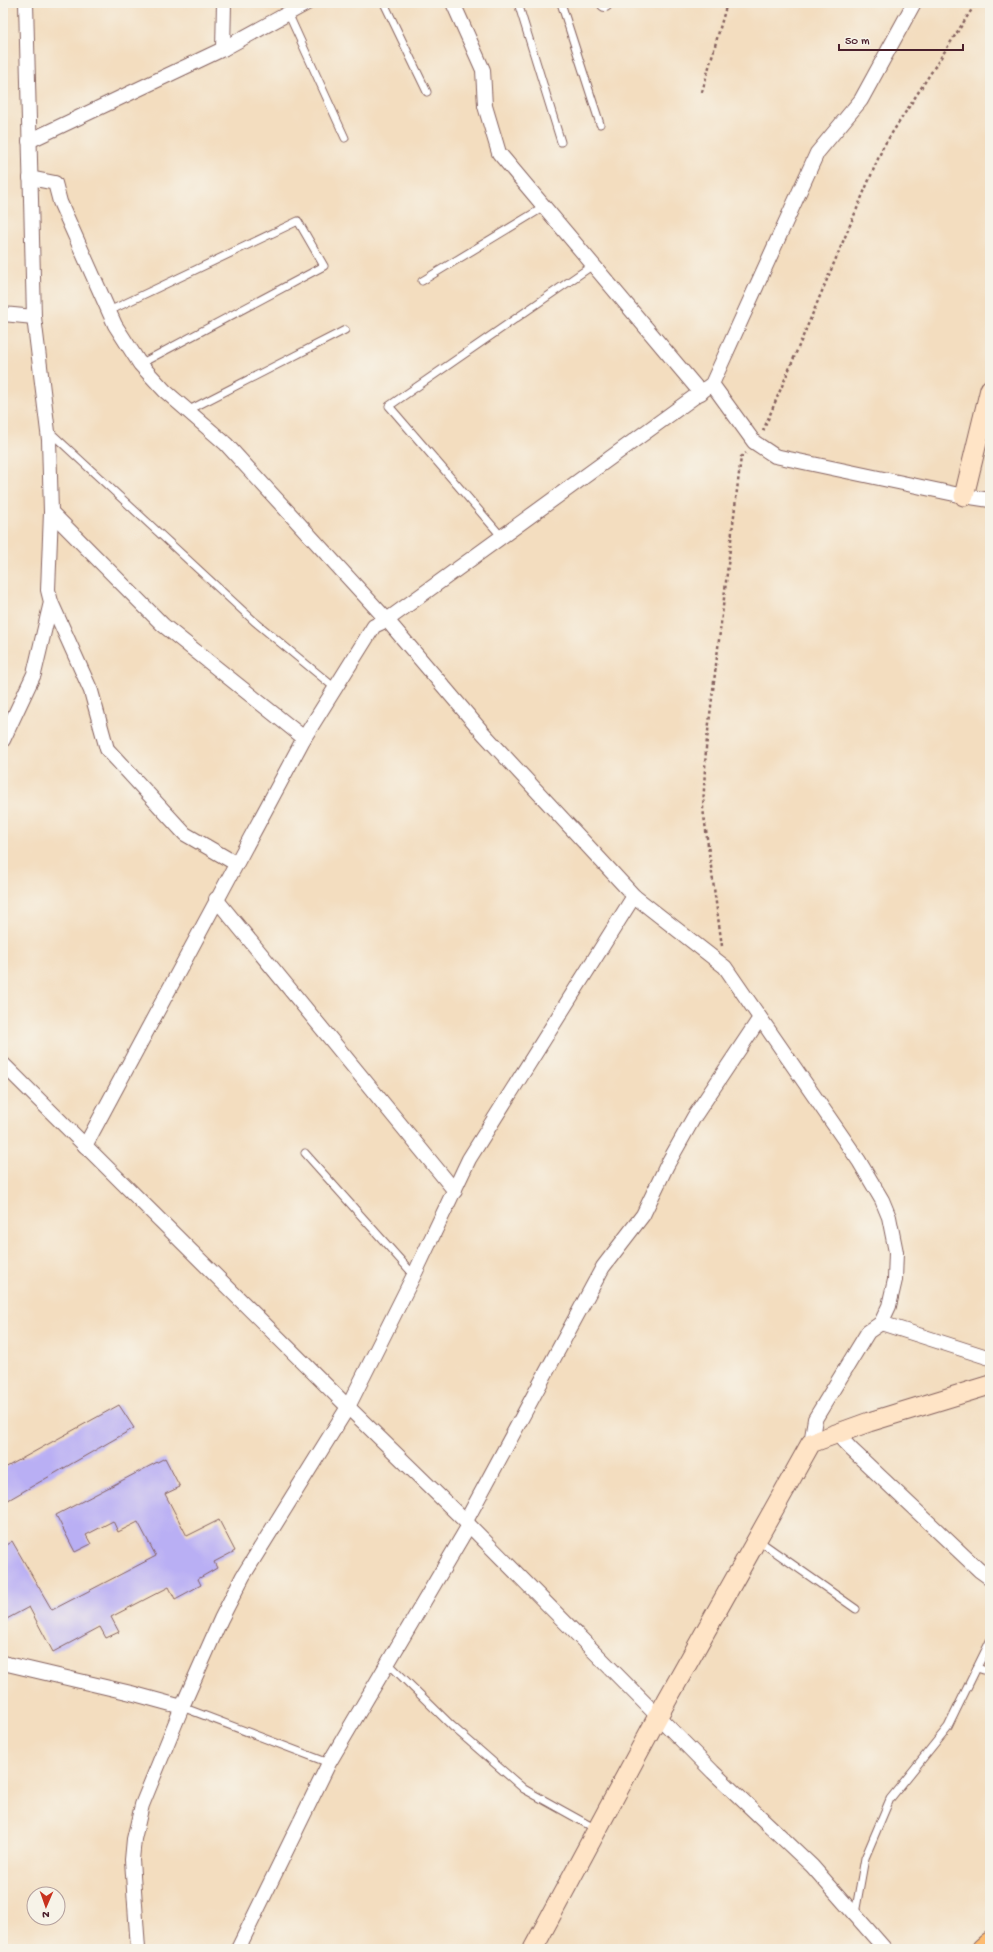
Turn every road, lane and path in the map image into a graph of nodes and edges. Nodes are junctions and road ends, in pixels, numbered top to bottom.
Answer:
1 (26, 3) edge
2 (224, 3) edge
3 (307, 3) edge
4 (384, 3) edge
5 (453, 3) edge
6 (518, 3) edge
7 (561, 3) edge
8 (727, 3) edge
9 (914, 3) edge
10 (976, 3) edge
11 (288, 13) junction
12 (223, 49) junction
13 (427, 92) dead end
14 (702, 92) dead end
15 (600, 124) dead end
16 (345, 138) dead end
17 (29, 141) junction
18 (561, 142) dead end
19 (30, 178) junction
20 (544, 207) junction
21 (593, 265) junction
22 (422, 280) dead end
23 (109, 311) junction
24 (3, 314) edge
25 (34, 317) junction
26 (345, 330) dead end
27 (140, 364) junction
28 (712, 384) junction
29 (990, 389) edge
30 (701, 393) junction
31 (188, 410) junction
32 (47, 429) junction
33 (758, 444) junction
34 (964, 496) junction
35 (990, 500) edge
36 (51, 512) junction
37 (502, 537) junction
38 (51, 602) junction
39 (388, 620) junction
40 (335, 688) junction
41 (304, 738) junction
42 (3, 740) edge
43 (235, 863) junction
44 (634, 896) junction
45 (216, 899) junction
46 (725, 967) junction
47 (760, 1018) junction
48 (3, 1064) edge
49 (85, 1146) junction
50 (305, 1153) dead end
51 (455, 1192) junction
52 (414, 1275) junction
53 (881, 1322) junction
54 (990, 1358) edge
55 (990, 1385) edge
56 (348, 1407) junction
57 (836, 1433) junction
58 (811, 1443) junction
59 (468, 1523) junction
60 (757, 1538) junction
61 (990, 1578) edge
62 (856, 1609) dead end
63 (990, 1641) edge
64 (3, 1663) edge
65 (388, 1663) junction
66 (977, 1668) junction
67 (990, 1672) edge
68 (182, 1708) junction
69 (658, 1716) junction
70 (329, 1763) junction
71 (596, 1829) junction
72 (855, 1914) junction
73 (990, 1943) edge
74 (138, 1949) edge
75 (238, 1949) edge
76 (533, 1949) edge
77 (885, 1949) edge
78 (983, 1949) edge

1 - 17 street
2 - 12 street
3 - 11 street
4 - 13 lane
5 - 20 street
6 - 18 lane
7 - 15 lane
8 - 14 path
9 - 28 street
10 - 33 path
11 - 12 street
11 - 16 lane
12 - 17 street
17 - 19 street
19 - 23 street
19 - 25 street
20 - 21 street
20 - 22 lane
21 - 30 street
21 - 37 lane
23 - 27 street
23 - 27 lane
24 - 25 street
25 - 32 street
26 - 31 lane
27 - 31 street
28 - 30 street
28 - 33 street
29 - 34 street
30 - 37 street
31 - 39 street
32 - 36 street
32 - 40 lane
33 - 34 street
33 - 46 path
34 - 35 street
36 - 38 street
36 - 41 street
37 - 39 street
38 - 42 street
38 - 43 street
39 - 40 street
39 - 44 street
40 - 41 street
41 - 43 street
43 - 45 street
44 - 46 street
44 - 51 street
45 - 49 street
45 - 51 street
46 - 47 street
47 - 53 street
47 - 59 street
48 - 49 street
49 - 56 street
50 - 52 lane
51 - 52 street
52 - 56 street
53 - 54 street
53 - 58 street
55 - 57 street
56 - 59 street
56 - 68 street
57 - 58 street
57 - 61 street
58 - 60 street
59 - 65 street
59 - 69 street
60 - 62 lane
60 - 69 street
63 - 66 lane
64 - 68 street
65 - 70 street
65 - 71 lane
66 - 67 lane
66 - 72 lane
68 - 70 lane
68 - 74 street
69 - 71 street
69 - 72 street
70 - 75 street
71 - 76 street
72 - 77 street
73 - 78 highway

